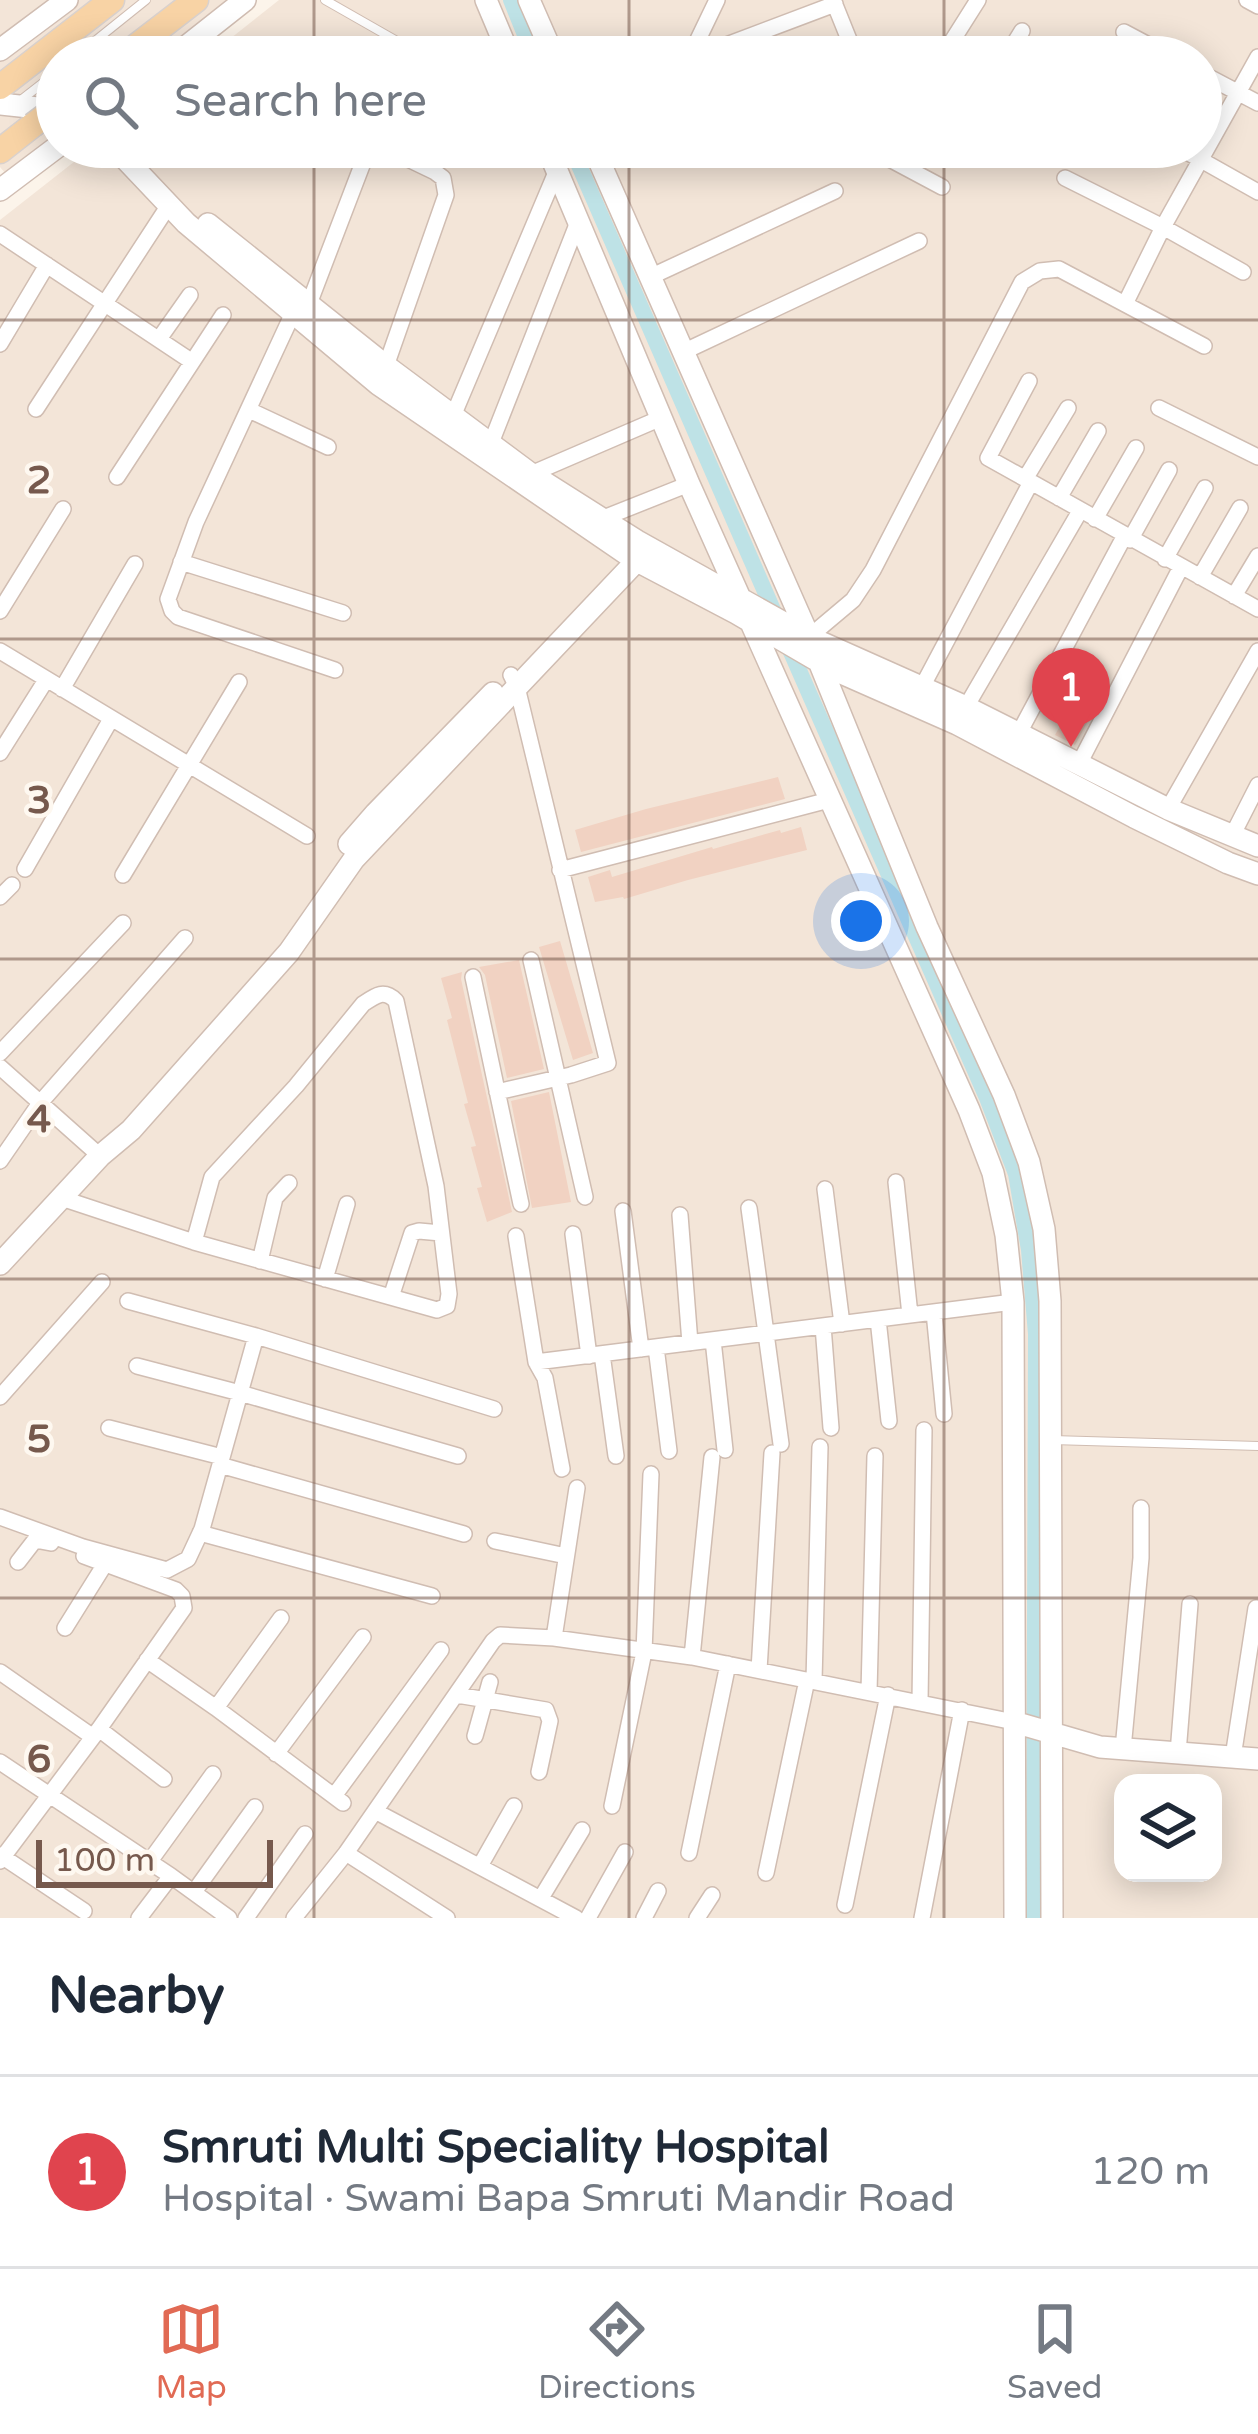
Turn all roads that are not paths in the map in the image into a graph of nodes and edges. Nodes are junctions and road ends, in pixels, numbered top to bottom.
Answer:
1 (67, 0) edge
2 (149, 0) edge
3 (196, 0) edge
4 (245, 0) edge
5 (325, 0) edge
6 (487, 0) edge
7 (529, 0) edge
8 (717, 0) edge
9 (978, 0) edge
10 (1247, 0) edge
11 (834, 2) edge
12 (1258, 6) edge
13 (121, 7) edge
14 (1022, 31) dead end
15 (1124, 32) dead end
16 (84, 36) edge
17 (94, 36) edge
18 (149, 36) edge
19 (205, 36) edge
20 (388, 36) edge
21 (502, 36) edge
22 (545, 36) edge
23 (700, 36) edge
24 (748, 36) edge
25 (847, 36) edge
26 (955, 36) edge
27 (1019, 36) edge
28 (1132, 36) edge
29 (0, 50) edge
30 (1258, 57) edge
31 (36, 74) edge
32 (36, 82) edge
33 (1222, 84) edge
34 (1239, 92) junction
35 (5, 98) edge
36 (1258, 103) edge
37 (36, 105) edge
38 (36, 123) edge
39 (1222, 123) edge
40 (0, 151) edge
41 (36, 163) edge
42 (134, 168) edge
43 (150, 168) edge
44 (360, 168) edge
45 (427, 168) edge
46 (602, 168) edge
47 (910, 168) edge
48 (1197, 168) edge
49 (1216, 168) edge
50 (557, 170) joint
51 (1065, 178) dead end
52 (942, 187) dead end
53 (0, 190) edge
54 (836, 191) dead end
55 (1258, 192) edge
56 (169, 205) junction
57 (578, 222) junction
58 (1163, 227) junction
59 (0, 234) edge
60 (920, 242) dead end
61 (47, 266) junction
62 (1243, 272) dead end
63 (650, 277) junction
64 (190, 295) dead end
65 (105, 304) junction
66 (1125, 304) junction
67 (301, 308) junction
68 (223, 315) dead end
69 (159, 339) junction
70 (0, 344) edge
71 (1204, 346) dead end
72 (682, 352) junction
73 (191, 361) junction
74 (386, 366) junction
75 (1030, 381) dead end
76 (1068, 407) dead end
77 (1159, 408) dead end
78 (36, 410) dead end
79 (249, 410) junction
80 (453, 416) junction
81 (662, 418) junction
82 (1098, 431) dead end
83 (491, 443) junction
84 (328, 447) dead end
85 (1136, 448) dead end
86 (1258, 457) edge
87 (1169, 470) dead end
88 (531, 474) junction
89 (117, 477) dead end
90 (1028, 480) junction
91 (689, 484) junction
92 (1205, 488) dead end
93 (1059, 498) junction
94 (1240, 508) dead end
95 (63, 509) dead end
96 (1088, 515) junction
97 (601, 519) junction
98 (1127, 538) junction
99 (637, 551) junction
100 (1258, 556) edge
101 (1165, 559) junction
102 (181, 562) junction
103 (135, 564) dead end
104 (1181, 568) junction
105 (1199, 577) junction
106 (1234, 596) junction
107 (742, 600) junction
108 (1258, 609) edge
109 (0, 611) edge
110 (343, 613) dead end
111 (752, 623) junction
112 (808, 637) junction
113 (0, 651) edge
114 (1258, 651) edge
115 (818, 662) junction
116 (334, 670) dead end
117 (514, 681) junction
118 (239, 682) dead end
119 (54, 684) junction
120 (922, 687) junction
121 (966, 707) junction
122 (111, 719) junction
123 (1019, 733) junction
124 (0, 753) edge
125 (1079, 764) junction
126 (190, 766) junction
127 (1258, 785) edge
128 (829, 800) junction
129 (1168, 809) junction
130 (307, 836) dead end
131 (1232, 836) junction
132 (1258, 846) edge
133 (25, 869) dead end
134 (560, 870) junction
135 (123, 874) dead end
136 (1258, 874) edge
137 (123, 923) dead end
138 (185, 938) dead end
139 (531, 960) dead end
140 (473, 977) dead end
141 (0, 1053) edge
142 (0, 1067) edge
143 (560, 1078) junction
144 (497, 1092) junction
145 (40, 1103) junction
146 (106, 1150) junction
147 (0, 1161) edge
148 (896, 1182) dead end
149 (289, 1183) dead end
150 (825, 1189) dead end
151 (585, 1197) dead end
152 (62, 1198) junction
153 (347, 1204) dead end
154 (521, 1204) dead end
155 (749, 1208) dead end
156 (622, 1211) dead end
157 (680, 1215) dead end
158 (441, 1233) junction
159 (573, 1234) dead end
160 (516, 1236) dead end
161 (194, 1242) junction
162 (260, 1261) junction
163 (0, 1264) edge
164 (325, 1279) junction
165 (102, 1282) dead end
166 (391, 1297) junction
167 (128, 1301) dead end
168 (1050, 1301) junction
169 (1013, 1302) junction
170 (934, 1312) junction
171 (910, 1315) junction
172 (878, 1319) junction
173 (842, 1324) junction
174 (823, 1326) junction
175 (766, 1334) junction
176 (256, 1336) junction
177 (712, 1340) junction
178 (690, 1343) junction
179 (649, 1348) junction
180 (596, 1355) junction
181 (536, 1362) junction
182 (137, 1366) dead end
183 (240, 1393) junction
184 (0, 1397) edge
185 (494, 1409) dead end
186 (944, 1414) dead end
187 (889, 1421) dead end
188 (109, 1427) dead end
189 (831, 1427) dead end
190 (924, 1430) dead end
191 (1051, 1440) junction
192 (1258, 1447) edge
193 (820, 1448) dead end
194 (669, 1451) dead end
195 (458, 1456) dead end
196 (616, 1456) dead end
197 (875, 1456) dead end
198 (221, 1461) junction
199 (562, 1469) dead end
200 (651, 1474) dead end
201 (577, 1488) dead end
202 (1141, 1508) dead end
203 (0, 1517) edge
204 (200, 1533) junction
205 (464, 1534) dead end
206 (48, 1538) junction
207 (495, 1541) dead end
208 (566, 1556) junction
209 (18, 1562) dead end
210 (105, 1564) junction
211 (432, 1596) dead end
212 (1190, 1604) dead end
213 (1256, 1608) edge
214 (281, 1618) dead end
215 (65, 1628) dead end
216 (363, 1636) dead end
217 (554, 1638) junction
218 (441, 1650) dead end
219 (644, 1652) junction
220 (692, 1657) junction
221 (147, 1660) junction
222 (728, 1664) junction
223 (759, 1670) junction
224 (0, 1672) edge
225 (811, 1680) junction
226 (490, 1682) dead end
227 (869, 1692) junction
228 (457, 1695) junction
229 (888, 1695) junction
230 (486, 1700) junction
231 (920, 1702) junction
232 (216, 1708) junction
233 (962, 1710) junction
234 (1015, 1722) junction
235 (1050, 1731) junction
236 (96, 1733) junction
237 (475, 1736) dead end
238 (1123, 1749) junction
239 (1178, 1753) junction
240 (276, 1754) junction
241 (1233, 1757) junction
242 (1258, 1759) edge
243 (0, 1762) edge
244 (539, 1772) dead end
245 (213, 1774) dead end
246 (164, 1779) dead end
247 (49, 1794) junction
248 (514, 1806) dead end
249 (612, 1806) dead end
250 (255, 1807) dead end
251 (376, 1811) junction
252 (582, 1831) dead end
253 (304, 1834) dead end
254 (346, 1852) junction
255 (625, 1852) dead end
256 (689, 1853) dead end
257 (1, 1858) edge
258 (149, 1861) junction
259 (480, 1866) junction
260 (766, 1873) dead end
261 (171, 1876) junction
262 (194, 1892) junction
263 (658, 1892) dead end
264 (712, 1895) dead end
265 (541, 1898) junction
266 (845, 1905) dead end
267 (83, 1911) dead end
268 (139, 1918) edge
269 (229, 1918) edge
270 (246, 1918) edge
271 (293, 1918) edge
272 (447, 1918) edge
273 (576, 1918) edge
274 (588, 1918) edge
275 (644, 1918) edge
276 (697, 1918) edge
277 (922, 1918) edge
278 (1015, 1918) edge
279 (1052, 1918) edge

1 - 29 street
2 - 13 lane
3 - 18 main road
4 - 19 street
5 - 20 lane
6 - 21 street
7 - 22 street
8 - 23 street
9 - 26 street
10 - 12 street
11 - 24 street
11 - 25 street
13 - 16 main road
13 - 17 lane
14 - 27 street
15 - 28 street
30 - 34 street
31 - 35 main road
32 - 35 lane
33 - 34 street
34 - 36 street
34 - 39 street
35 - 37 street
38 - 40 main road, bridge
41 - 53 street
42 - 56 street
43 - 67 street
44 - 67 street
45 - 74 street
46 - 63 street
47 - 52 street
48 - 58 street
49 - 55 street
50 - 57 street
50 - 80 street
51 - 58 street
54 - 63 street
56 - 65 street
56 - 67 street
57 - 81 street
57 - 83 street
58 - 62 street
58 - 66 street
59 - 61 street
60 - 72 street
61 - 65 street
61 - 70 street
63 - 72 street
64 - 69 street
65 - 69 street
65 - 78 street
66 - 71 street
66 - 112 street
67 - 74 street
67 - 79 street
67 - 99 street
68 - 73 street
69 - 73 street
72 - 112 street
73 - 89 street
74 - 80 street
75 - 90 street
76 - 90 street
77 - 86 street
79 - 84 street
79 - 102 street
80 - 83 street
81 - 88 street
81 - 91 street
82 - 93 street
83 - 88 street
85 - 96 street
87 - 98 street
88 - 97 street
90 - 93 street
90 - 120 street
91 - 97 street
91 - 107 street
92 - 101 street
93 - 96 street
94 - 105 street
95 - 109 street
96 - 98 street
96 - 121 street
97 - 99 street
98 - 101 street
98 - 123 street
99 - 107 street
99 - 111 street
99 - 117 street
100 - 106 street
101 - 104 street
102 - 110 street
102 - 116 street
103 - 119 street
104 - 105 street
104 - 125 street
105 - 106 street
106 - 108 street
107 - 111 street
107 - 112 street
111 - 115 street
111 - 128 street
112 - 115 street
112 - 120 street
113 - 119 street
114 - 129 street
115 - 136 street
115 - 168 street
117 - 134 street
117 - 146 street
118 - 126 street
119 - 122 street
119 - 124 street
120 - 121 street
121 - 123 street
122 - 126 street
122 - 133 street
123 - 125 street
125 - 129 street
126 - 130 street
126 - 135 street
127 - 131 street
128 - 134 street
128 - 169 street
129 - 131 street
131 - 132 street
134 - 143 street
137 - 141 street
138 - 145 street
139 - 143 street
140 - 144 street
142 - 145 street
143 - 144 street
143 - 151 street
144 - 154 street
145 - 146 street
145 - 147 street
146 - 152 street
148 - 171 street
149 - 162 street
150 - 173 street
152 - 161 street
152 - 163 street
153 - 164 street
155 - 175 street
156 - 179 street
157 - 178 street
158 - 161 street
158 - 166 street
158 - 166 street
159 - 180 street
160 - 181 street
161 - 162 street
162 - 164 street
164 - 166 street
165 - 184 street
167 - 176 street
168 - 169 street
168 - 191 street
169 - 170 street
169 - 234 street
170 - 171 street
170 - 186 street
171 - 172 street
172 - 173 street
172 - 187 street
173 - 174 street
174 - 175 street
174 - 189 street
175 - 177 street
175 - 223 street
176 - 183 street
176 - 185 street
177 - 178 street
177 - 220 street
178 - 179 street
179 - 180 street
179 - 194 street
180 - 181 street
180 - 196 street
181 - 199 street
182 - 183 street
183 - 195 street
183 - 198 street
188 - 198 street
190 - 231 street
191 - 192 lane
191 - 235 street
193 - 225 street
197 - 227 street
198 - 204 street
198 - 205 street
200 - 219 street
201 - 208 street
202 - 238 street
203 - 206 street
204 - 206 street
204 - 211 street
206 - 209 street
206 - 210 street
207 - 208 street
208 - 217 street
210 - 215 street
210 - 221 street
212 - 239 street
213 - 241 street
214 - 232 street
216 - 240 street
217 - 219 street
217 - 228 street
218 - 240 street
219 - 220 street
219 - 249 street
220 - 222 street
221 - 232 street
221 - 236 street
222 - 223 street
222 - 256 street
223 - 225 street
224 - 236 street
225 - 227 street
225 - 260 street
226 - 230 street
227 - 229 street
228 - 230 street
228 - 251 street
229 - 231 street
229 - 266 street
230 - 237 street
230 - 244 street
231 - 233 street
232 - 240 street
233 - 234 street
233 - 277 street
234 - 235 street
234 - 278 street
235 - 238 street
235 - 279 street
236 - 246 street
236 - 247 street
238 - 239 street
239 - 241 street
241 - 242 street
243 - 247 street
245 - 258 street
247 - 257 street
247 - 258 street
248 - 259 street
250 - 262 street
251 - 254 street
251 - 259 street
252 - 265 street
253 - 270 street
254 - 271 street
254 - 272 street
255 - 274 street
257 - 267 street
258 - 261 street
259 - 265 street
261 - 262 street
261 - 268 street
262 - 269 street
263 - 275 street
264 - 276 street
265 - 273 street

